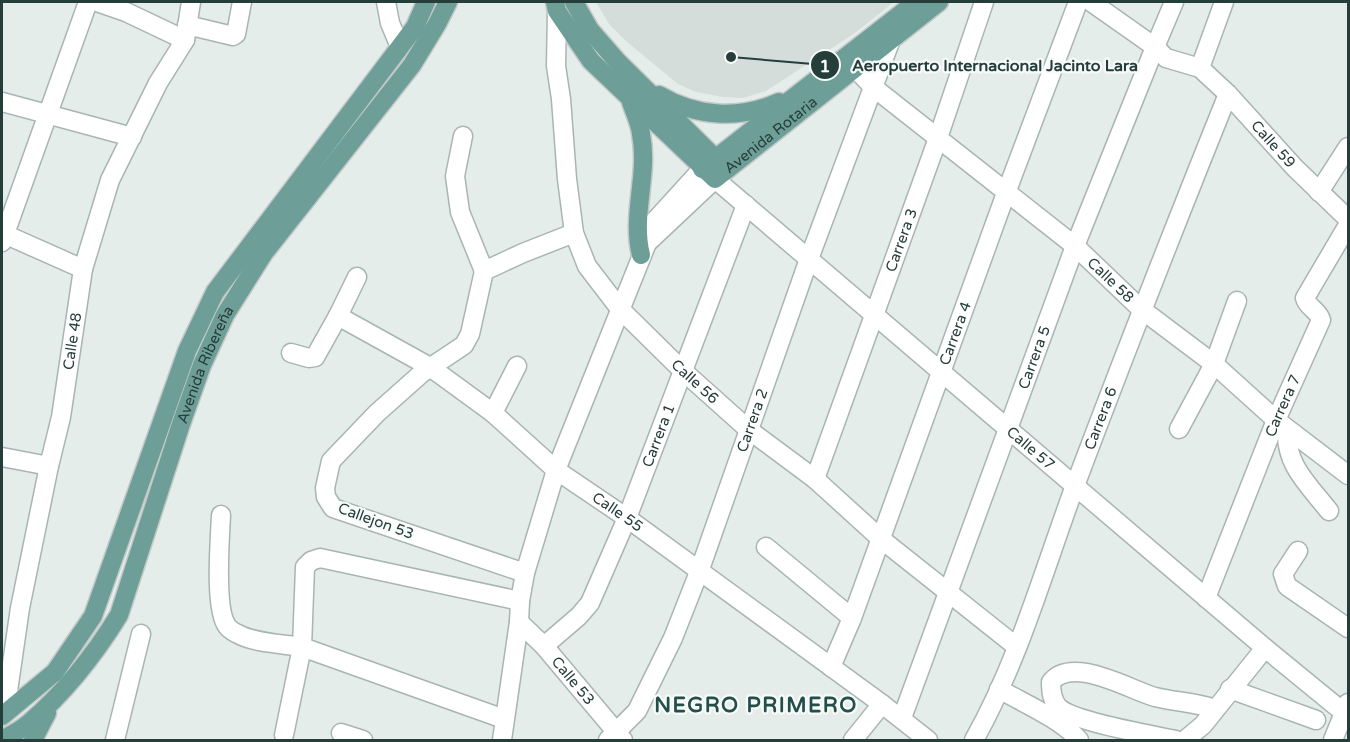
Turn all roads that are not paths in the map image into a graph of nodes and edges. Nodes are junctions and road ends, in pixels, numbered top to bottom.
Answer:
1 (88, 2) edge
2 (97, 2) edge
3 (191, 2) edge
4 (242, 2) edge
5 (386, 2) edge
6 (426, 2) edge
7 (448, 2) edge
8 (574, 2) edge
9 (916, 2) edge
10 (939, 2) edge
11 (984, 2) edge
12 (1078, 2) edge
13 (1091, 2) edge
14 (1174, 2) edge
15 (1224, 2) edge
16 (556, 7) edge
17 (186, 32) junction
18 (890, 42) junction
19 (400, 47) junction
20 (1155, 47) junction
21 (851, 64) junction
22 (1200, 68) junction
23 (636, 80) junction
24 (873, 87) junction
25 (805, 90) junction
26 (1228, 94) junction
27 (629, 98) junction
28 (2, 102) edge
29 (48, 113) junction
30 (464, 135) dead end
31 (132, 137) junction
32 (938, 138) junction
33 (1348, 147) edge
34 (715, 169) junction
35 (1319, 192) junction
36 (1005, 193) junction
37 (746, 205) junction
38 (1348, 219) edge
39 (1348, 225) edge
40 (574, 233) junction
41 (2, 236) edge
42 (1076, 246) junction
43 (644, 249) junction
44 (809, 260) junction
45 (83, 269) junction
46 (484, 272) junction
47 (357, 277) dead end
48 (1237, 301) dead end
49 (620, 309) junction
50 (1141, 309) junction
51 (338, 316) junction
52 (875, 316) junction
53 (291, 353) dead end
54 (1214, 364) junction
55 (517, 366) dead end
56 (430, 368) junction
57 (682, 370) junction
58 (940, 372) junction
59 (493, 413) junction
60 (1281, 424) junction
61 (1007, 427) junction
62 (1179, 429) dead end
63 (750, 430) junction
64 (2, 457) edge
65 (49, 466) junction
66 (556, 470) junction
67 (1348, 475) edge
68 (814, 479) junction
69 (1075, 486) junction
70 (1329, 511) dead end
71 (221, 515) dead end
72 (627, 518) junction
73 (880, 539) junction
74 (766, 547) dead end
75 (1298, 551) dead end
76 (699, 572) junction
77 (525, 573) junction
78 (949, 593) junction
79 (1206, 598) junction
80 (520, 600) junction
81 (852, 618) junction
82 (519, 622) junction
83 (1348, 628) edge
84 (141, 634) dead end
85 (544, 646) junction
86 (302, 647) junction
87 (1017, 647) junction
88 (1265, 648) junction
89 (7, 657) edge
90 (831, 667) junction
91 (999, 689) junction
92 (1230, 689) junction
93 (7, 698) dead end
94 (53, 700) junction
95 (882, 704) junction
96 (1215, 709) junction
97 (1347, 710) edge
98 (2, 716) edge
99 (902, 718) junction
100 (504, 719) junction
101 (1316, 720) dead end
102 (341, 733) dead end
103 (284, 735) dead end
104 (616, 737) edge
105 (2, 741) edge
106 (33, 741) edge
107 (115, 741) edge
108 (363, 741) edge
109 (502, 741) edge
110 (853, 741) edge
111 (928, 741) edge
112 (974, 741) edge
113 (1079, 741) edge
114 (1176, 741) edge
115 (1185, 741) edge
116 (1333, 741) edge

1 - 29 street
2 - 17 street
3 - 17 street, Calle 48
4 - 17 street
5 - 19 street
6 - 19 main road, Avenida Ribereña
7 - 94 main road, Avenida Ribereña
8 - 23 main road
9 - 21 main road, Avenida Rotaria
10 - 18 main road, Avenida Rotaria
11 - 32 street, Carrera 3
12 - 36 street, Carrera 4
13 - 20 street
14 - 20 street, Carrera 5
15 - 22 street
16 - 27 main road
16 - 40 street, Calle 56
17 - 31 street, Calle 48
18 - 21 main road, Avenida Rotaria
18 - 24 street, Carrera 2
19 - 98 main road, Avenida Ribereña
20 - 22 street
20 - 42 street, Carrera 5
21 - 24 street, Calle 58
21 - 25 main road, Avenida Rotaria
21 - 34 main road, Avenida Rotaria
22 - 26 street, Calle 59
23 - 25 main road
23 - 34 main road
24 - 32 street, Calle 58
24 - 44 street, Carrera 2
25 - 34 main road, Avenida Rotaria
26 - 35 street, Calle 59
26 - 50 street, Carrera 6
27 - 34 main road
27 - 43 main road
28 - 29 street
29 - 31 street
29 - 41 street
30 - 46 street
31 - 45 street, Calle 48
32 - 36 street, Calle 58
32 - 52 street, Carrera 3
33 - 35 street
34 - 37 street, Calle 57
34 - 43 street
35 - 38 street, Calle 59
36 - 42 street, Calle 58
36 - 58 street, Carrera 4
37 - 44 street, Calle 57
37 - 57 street, Carrera 1
39 - 60 street, Carrera 7
40 - 46 street
40 - 49 street, Calle 56
41 - 45 street
42 - 50 street, Calle 58
42 - 61 street, Carrera 5
43 - 49 street
44 - 52 street, Calle 57
44 - 63 street, Carrera 2
45 - 65 street, Calle 48
46 - 56 street, Callejon 53
47 - 51 street
48 - 54 street
49 - 57 street, Calle 56
49 - 66 street
50 - 54 street, Calle 58
50 - 69 street, Carrera 6
51 - 53 street
51 - 56 street, Calle 55
52 - 58 street, Calle 57
52 - 68 street, Carrera 3
54 - 60 street, Calle 58
54 - 62 street
55 - 59 street
56 - 59 street, Calle 55
56 - 77 street, Callejon 53
57 - 63 street, Calle 56
57 - 72 street, Carrera 1
58 - 61 street, Calle 57
58 - 73 street, Carrera 4
59 - 66 street, Calle 55
60 - 67 street, Calle 58
60 - 70 street
60 - 79 street, Carrera 7
61 - 69 street, Calle 57
61 - 78 street, Carrera 5
63 - 68 street, Calle 56
63 - 76 street, Carrera 2
64 - 65 street
65 - 89 street, Calle 48
66 - 72 street, Calle 55
66 - 77 street
68 - 73 street, Calle 56
69 - 79 street, Calle 57
69 - 87 street, Carrera 6
71 - 86 street
72 - 76 street, Calle 55
72 - 85 street, Carrera 1
73 - 78 street, Calle 56
73 - 81 street, Carrera 4
74 - 81 street
75 - 83 street
76 - 90 street, Calle 55
76 - 104 street, Carrera 2
77 - 80 street
78 - 87 street, Calle 56
78 - 99 street, Carrera 5
79 - 88 street, Calle 57
80 - 82 street
80 - 86 street
81 - 90 street, Carrera 4
82 - 85 street, Calle 53
82 - 100 street
84 - 107 street
85 - 104 street, Calle 53
86 - 100 street
86 - 103 street
87 - 91 street, Carrera 6
88 - 92 street
88 - 97 street, Calle 57
89 - 93 street, Calle 48
90 - 95 street, Calle 55
91 - 112 street, Carrera 6
91 - 113 street
92 - 96 street
92 - 101 street
94 - 105 main road, Avenida Ribereña
94 - 106 main road
95 - 99 street, Calle 55
95 - 110 street
96 - 114 street
96 - 115 street
97 - 116 street
99 - 111 street, Calle 55
100 - 109 street
102 - 108 street

